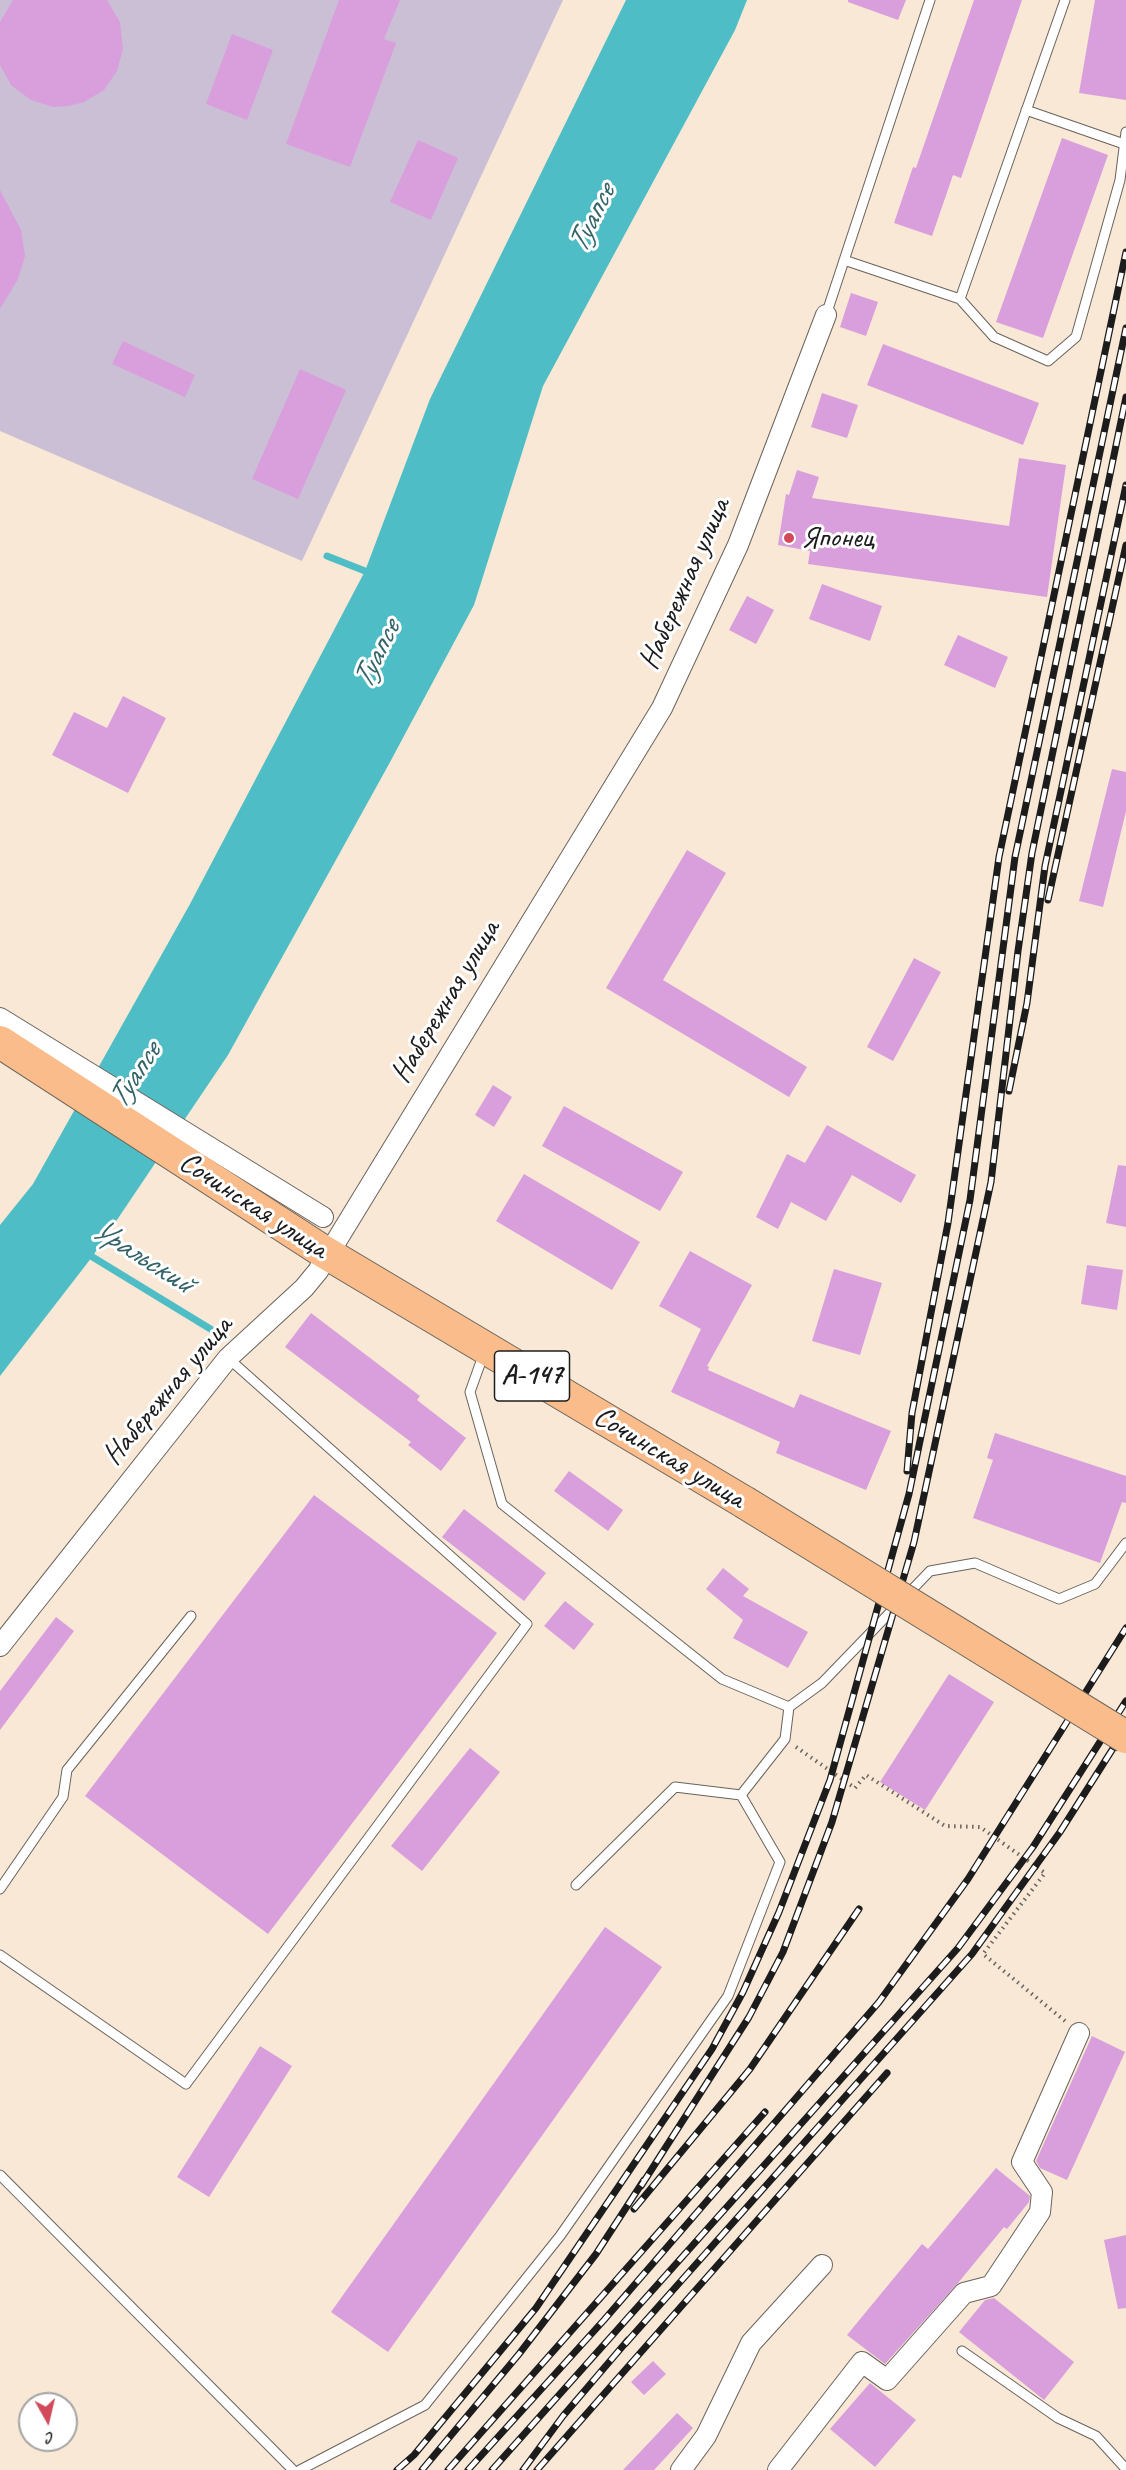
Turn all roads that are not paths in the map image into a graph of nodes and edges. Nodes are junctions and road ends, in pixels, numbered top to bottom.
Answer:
1 (930, 0) edge
2 (1065, 0) edge
3 (1026, 110) junction
4 (1126, 132) edge
5 (1124, 144) junction
6 (844, 260) junction
7 (960, 299) junction
8 (826, 315) joint
9 (0, 1018) edge
10 (0, 1042) edge
11 (324, 1217) dead end
12 (325, 1252) junction
13 (486, 1350) junction
14 (228, 1358) junction
15 (1126, 1542) edge
16 (191, 1616) dead end
17 (0, 1646) edge
18 (789, 1707) junction
19 (1126, 1737) edge
20 (741, 1795) junction
21 (576, 1885) dead end
22 (0, 1889) edge
23 (0, 1955) edge
24 (1079, 2033) road end
25 (0, 2175) edge
26 (822, 2265) dead end
27 (962, 2351) dead end
28 (685, 2468) edge
29 (1126, 2469) edge
30 (293, 2470) edge
31 (300, 2470) edge
32 (778, 2470) edge

1 - 6 lane
2 - 3 lane
3 - 5 lane
3 - 7 lane
4 - 5 lane
5 - 7 lane
6 - 7 lane
6 - 8 lane
8 - 12 street, Набережная улица
9 - 11 street
10 - 12 highway, Сочинская улица / А-147
12 - 13 highway, Сочинская улица / А-147
12 - 14 street, Набережная улица
13 - 18 lane
13 - 19 highway, Сочинская улица / А-147, bridge
14 - 17 street, Набережная улица
14 - 23 lane
15 - 18 lane
16 - 22 lane
18 - 20 lane
20 - 21 lane
20 - 31 lane
24 - 32 street
25 - 30 lane
26 - 28 street
27 - 29 lane

